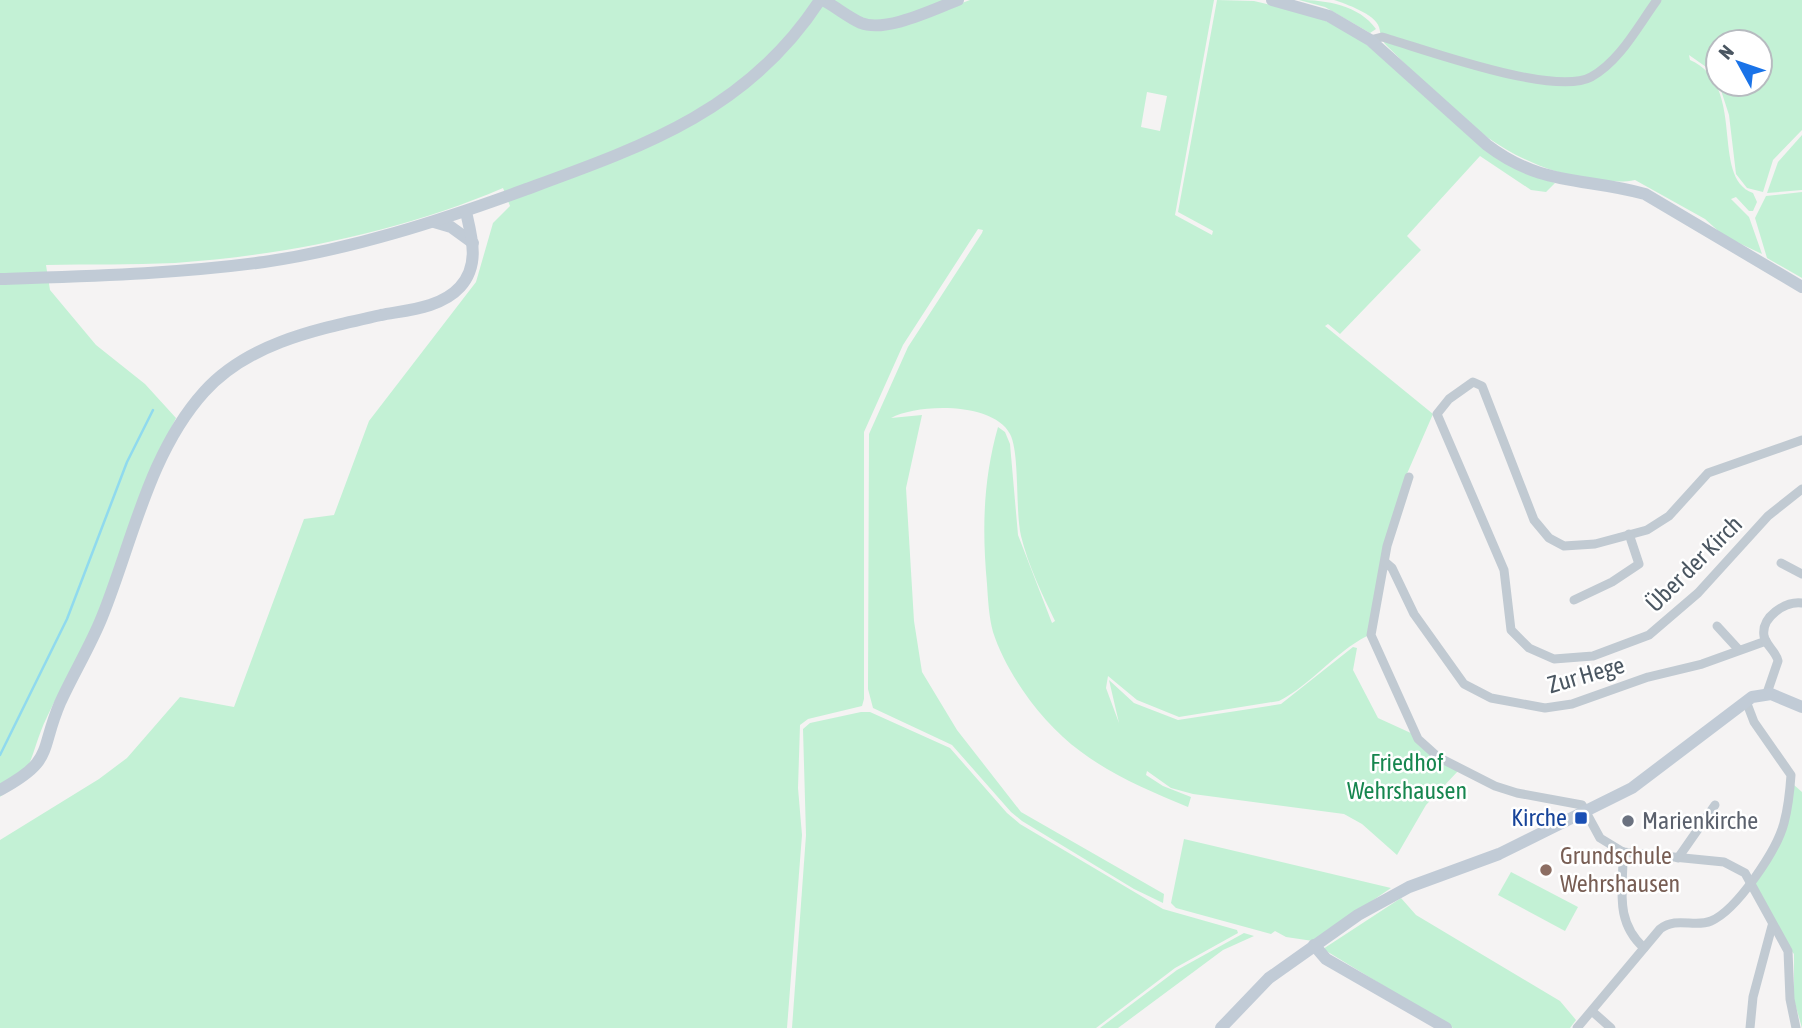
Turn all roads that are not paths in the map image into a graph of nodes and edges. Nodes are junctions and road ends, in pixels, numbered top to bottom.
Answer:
1 (821, 0) edge
2 (958, 0) edge
3 (1272, 0) edge
4 (1657, 0) edge
5 (1370, 40) junction
6 (466, 212) junction
7 (432, 222) junction
8 (473, 243) junction
9 (0, 279) edge
10 (1802, 287) edge
11 (1802, 440) edge
12 (1409, 477) dead end
13 (1802, 489) edge
14 (1629, 534) junction
15 (1385, 562) junction
16 (1781, 563) dead end
17 (1802, 574) edge
18 (1574, 600) dead end
19 (1802, 603) edge
20 (1717, 626) dead end
21 (1766, 640) junction
22 (1739, 650) junction
23 (1767, 693) junction
24 (1746, 701) junction
25 (1802, 707) edge
26 (0, 790) edge
27 (1715, 805) dead end
28 (1587, 811) junction
29 (1623, 852) junction
30 (1678, 858) junction
31 (1751, 880) junction
32 (1772, 926) junction
33 (1314, 945) junction
34 (1644, 948) junction
35 (1593, 1012) junction
36 (1221, 1028) edge
37 (1446, 1028) edge
38 (1577, 1028) edge
39 (1611, 1028) edge
40 (1751, 1028) edge
41 (1796, 1028) edge

1 - 2 street
1 - 6 street
3 - 5 street
4 - 5 street
5 - 10 street
6 - 7 street
6 - 8 street
7 - 8 street
7 - 9 street
8 - 26 street
11 - 14 street
12 - 15 street
13 - 14 street, Über der Kirch
14 - 18 street
15 - 22 street, Zur Hege
15 - 28 street
16 - 17 street
19 - 21 street
20 - 22 street
21 - 22 street, Zur Hege
21 - 23 street
23 - 24 street
23 - 25 street
24 - 28 street
24 - 31 street
27 - 30 street
28 - 29 street
28 - 33 street
29 - 30 street
29 - 34 street
30 - 31 street
31 - 32 street
31 - 34 street
32 - 40 street
32 - 41 street
33 - 36 street
33 - 37 street
34 - 35 street
35 - 38 street
35 - 39 street

